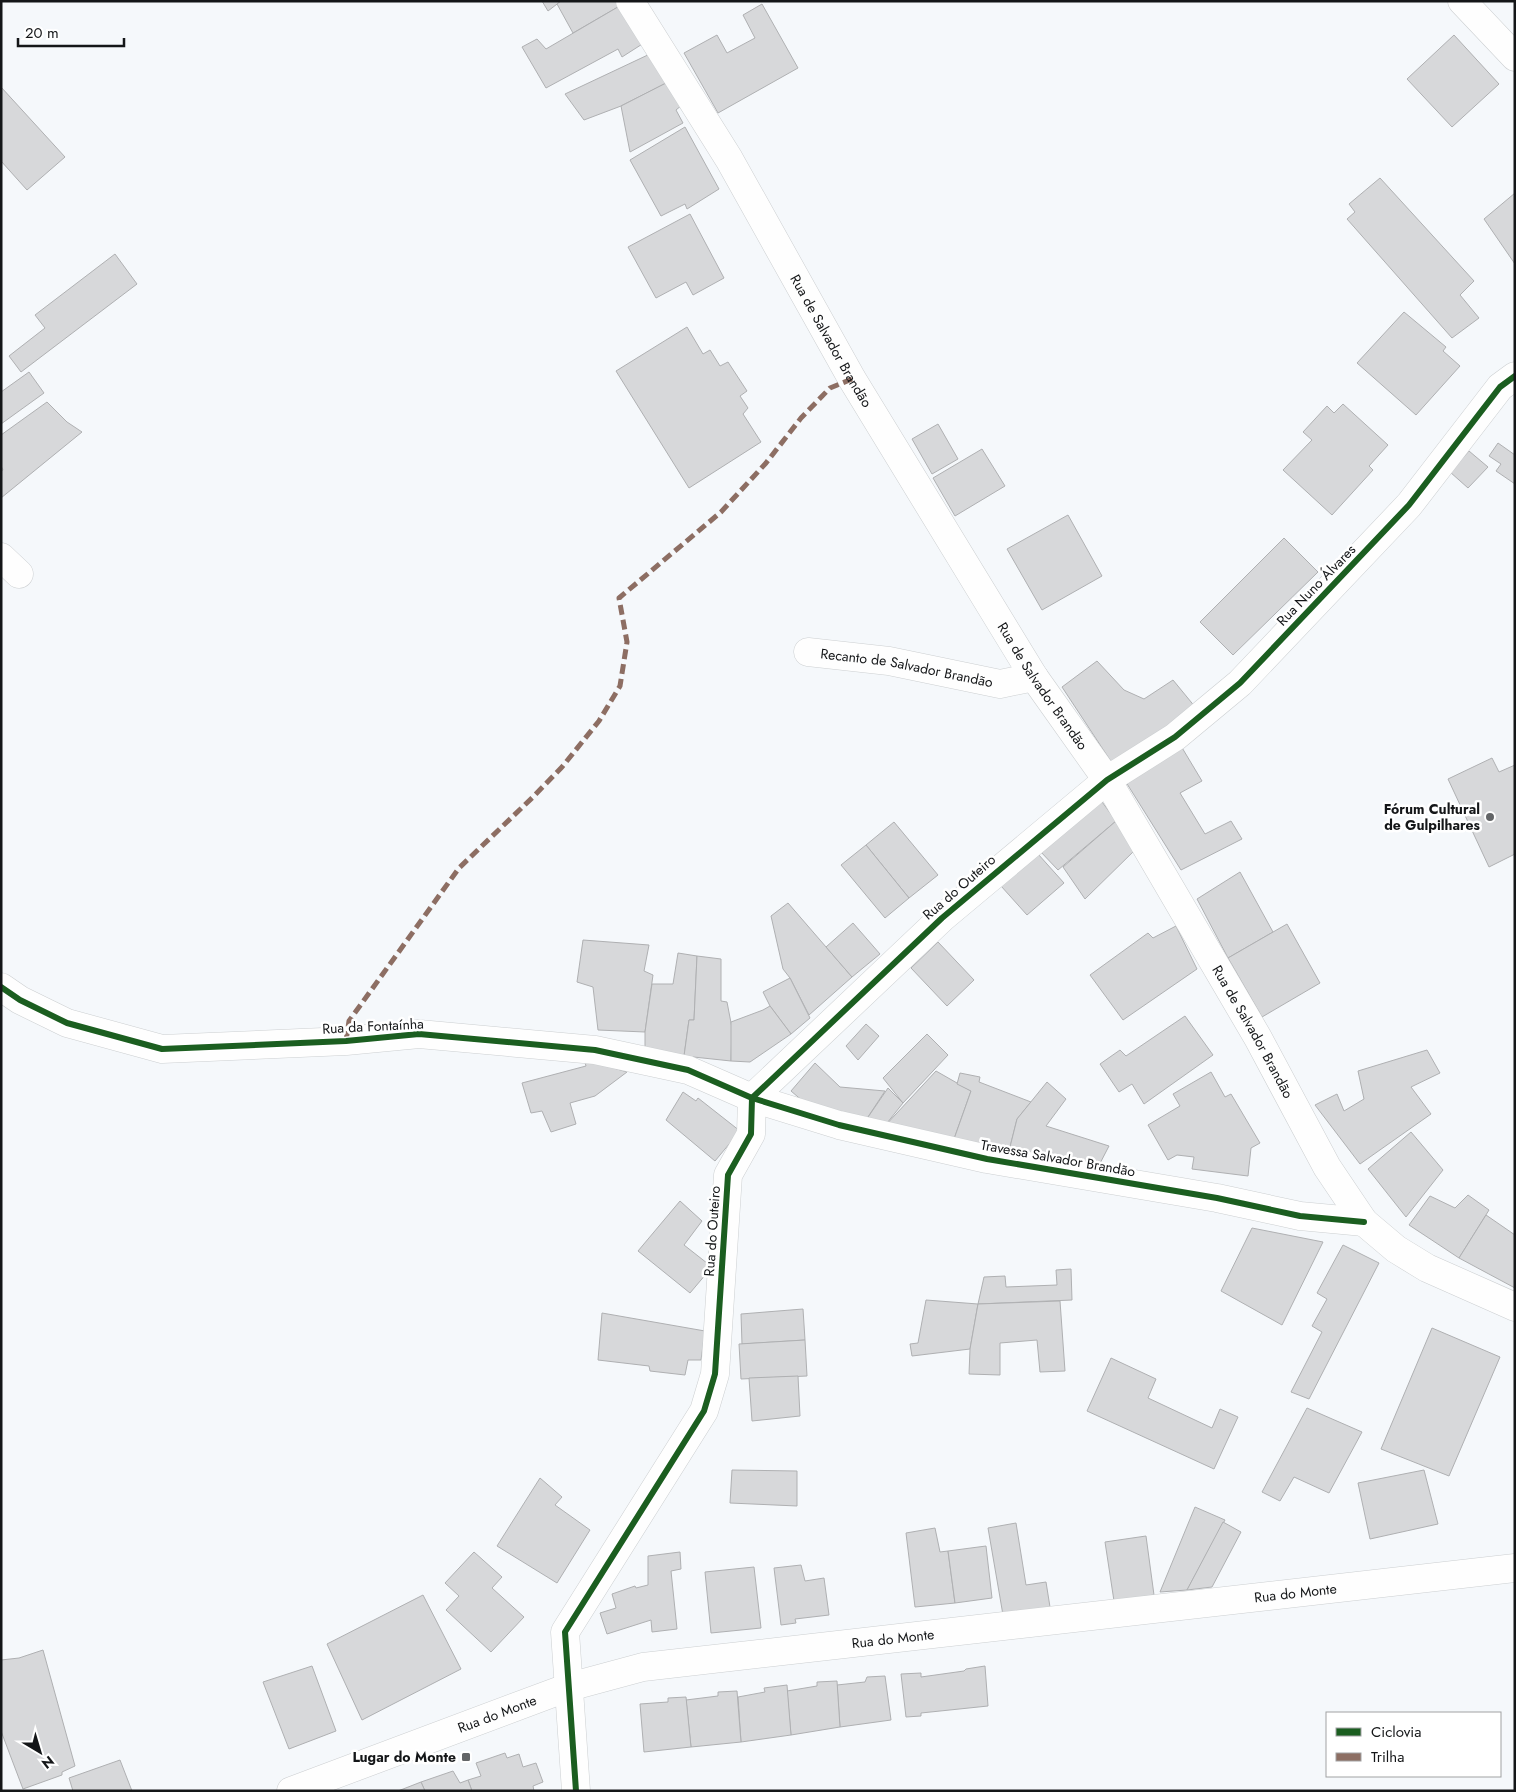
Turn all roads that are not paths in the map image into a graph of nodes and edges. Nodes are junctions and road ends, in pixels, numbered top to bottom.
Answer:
1 (630, 1) edge
2 (1462, 1) edge
3 (1515, 57) edge
4 (1515, 376) edge
5 (808, 652) dead end
6 (1034, 677) junction
7 (1107, 780) junction
8 (1, 987) edge
9 (752, 1098) junction
10 (1364, 1222) junction
11 (1515, 1307) edge
12 (1515, 1568) edge
13 (568, 1686) junction
14 (291, 1791) edge
15 (576, 1791) edge

1 - 6 street, Rua de Salvador Brandão
2 - 3 street
4 - 7 street, Rua Nuno Álvares
5 - 6 street, Recanto de Salvador Brandão
6 - 7 street, Rua de Salvador Brandão
7 - 9 street, Rua do Outeiro
7 - 10 street, Rua de Salvador Brandão
8 - 9 street, Rua da Fontaínha
9 - 10 street, Travessa Salvador Brandão
9 - 13 street, Rua do Outeiro
10 - 11 street, Rua de Salvador Brandão
12 - 13 street, Rua do Monte
13 - 14 street, Rua do Monte
13 - 15 street, Rua do Outeiro

